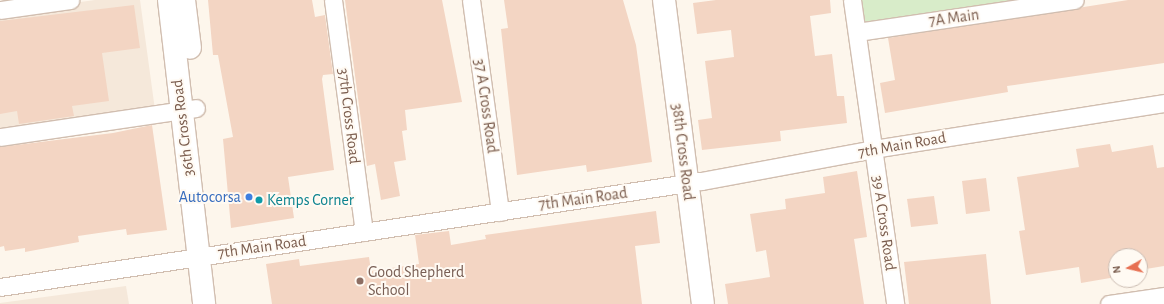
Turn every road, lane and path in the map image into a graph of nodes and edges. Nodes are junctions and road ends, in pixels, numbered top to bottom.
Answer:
1 (70, 0) edge
2 (169, 0) edge
3 (184, 0) edge
4 (333, 0) edge
5 (472, 0) edge
6 (664, 0) edge
7 (852, 0) edge
8 (1074, 0) edge
9 (0, 10) edge
10 (857, 32) junction
11 (1164, 103) edge
12 (189, 109) junction
13 (0, 137) edge
14 (873, 149) junction
15 (687, 183) junction
16 (500, 212) junction
17 (364, 232) junction
18 (206, 256) junction
19 (0, 287) edge
20 (1164, 296) edge
21 (204, 304) edge
22 (219, 304) edge
23 (703, 304) edge
24 (895, 304) edge
25 (1109, 304) edge

1 - 9 street
2 - 12 main road, 36th Cross Road
3 - 12 main road, 36th Cross Road
4 - 17 street, 37th Cross Road
5 - 16 street, 37 A Cross Road
6 - 15 main road, 38th Cross Road
7 - 10 street, 39 A Cross Road
8 - 10 street, 7A Main
10 - 14 street, 39 A Cross Road
11 - 14 street, 7th Main Road
12 - 13 street
12 - 18 main road, 36th Cross Road
14 - 15 street, 7th Main Road
14 - 24 street, 39 A Cross Road
15 - 16 street, 7th Main Road
15 - 23 main road, 38th Cross Road
16 - 17 street, 7th Main Road
17 - 18 street, 7th Main Road
18 - 19 street, 7th Main Road
18 - 21 main road, 36th Cross Road
18 - 22 main road, 36th Cross Road
20 - 25 street

